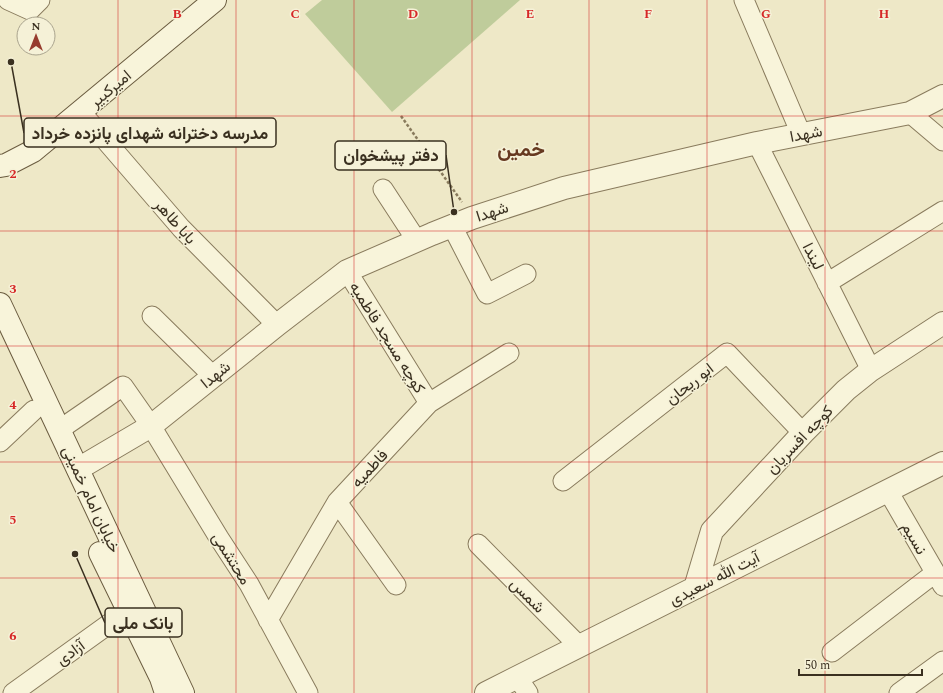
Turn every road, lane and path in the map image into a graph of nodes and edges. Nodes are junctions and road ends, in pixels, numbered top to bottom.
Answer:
1 (8, 0) edge
2 (40, 0) edge
3 (215, 0) edge
4 (744, 0) edge
5 (943, 96) edge
6 (81, 112) junction
7 (910, 113) junction
8 (401, 116) dead end
9 (801, 134) junction
10 (943, 141) edge
11 (757, 143) junction
12 (0, 166) edge
13 (383, 189) dead end
14 (943, 211) edge
15 (472, 218) junction
16 (452, 226) junction
17 (417, 241) junction
18 (348, 271) junction
19 (526, 274) dead end
20 (827, 283) junction
21 (0, 304) edge
22 (152, 316) dead end
23 (943, 323) edge
24 (276, 325) junction
25 (0, 334) edge
26 (509, 354) dead end
27 (871, 370) junction
28 (213, 376) junction
29 (429, 403) junction
30 (34, 410) junction
31 (151, 426) junction
32 (59, 430) junction
33 (803, 433) junction
34 (0, 442) edge
35 (943, 463) edge
36 (78, 469) junction
37 (564, 481) dead end
38 (888, 491) junction
39 (337, 502) junction
40 (478, 544) dead end
41 (939, 579) edge
42 (396, 585) dead end
43 (695, 588) junction
44 (127, 611) junction
45 (268, 620) junction
46 (579, 646) junction
47 (832, 652) dead end
48 (943, 661) edge
49 (522, 685) edge
50 (13, 693) edge
51 (166, 693) edge
52 (183, 693) edge
53 (308, 693) edge
54 (486, 693) edge
55 (899, 693) edge

1 - 2 street
3 - 6 street, امیرکبیر
4 - 9 street
5 - 7 street, شهدا
6 - 12 street, امیرکبیر
6 - 24 street, بابا طاهر
7 - 9 street, شهدا
7 - 10 street
8 - 15 path
9 - 11 street, شهدا
11 - 15 street, شهدا
11 - 20 street, لیندا
13 - 17 street
14 - 20 street
15 - 16 street, شهدا
16 - 17 street, شهدا
16 - 19 street
17 - 18 street, شهدا
18 - 24 street, شهدا
18 - 29 street, کوچه مسجد فاطمیه
20 - 27 street, لیندا
21 - 32 street, خیابان امام خمینی
22 - 28 street
23 - 27 street, کوچه افسریان
24 - 28 street, شهدا
25 - 30 street, خیابان امام خمینی
26 - 29 street, فاطمیه
27 - 33 street, کوچه افسریان
28 - 31 street, شهدا
29 - 39 street, فاطمیه
30 - 34 street
30 - 44 street, خیابان امام خمینی
31 - 32 street, محتشمی
31 - 36 street, شهدا
31 - 45 street, محتشمی
32 - 36 street, خیابان امام خمینی
33 - 37 street, ابو ریحان
33 - 43 street, کوچه افسریان
35 - 38 street, آیت الله سعیدی
36 - 52 street, خیابان امام خمینی
38 - 41 street, نسیم
38 - 43 street, آیت الله سعیدی
39 - 42 street
39 - 45 street, فاطمیه
40 - 46 street, شمس
41 - 47 street
43 - 46 street, آیت الله سعیدی
44 - 50 street, آزادی
44 - 51 street, خیابان امام خمینی
45 - 53 street, محتشمی
46 - 49 street, آیت الله سعیدی
48 - 55 street
49 - 54 street, آیت الله سعیدی

